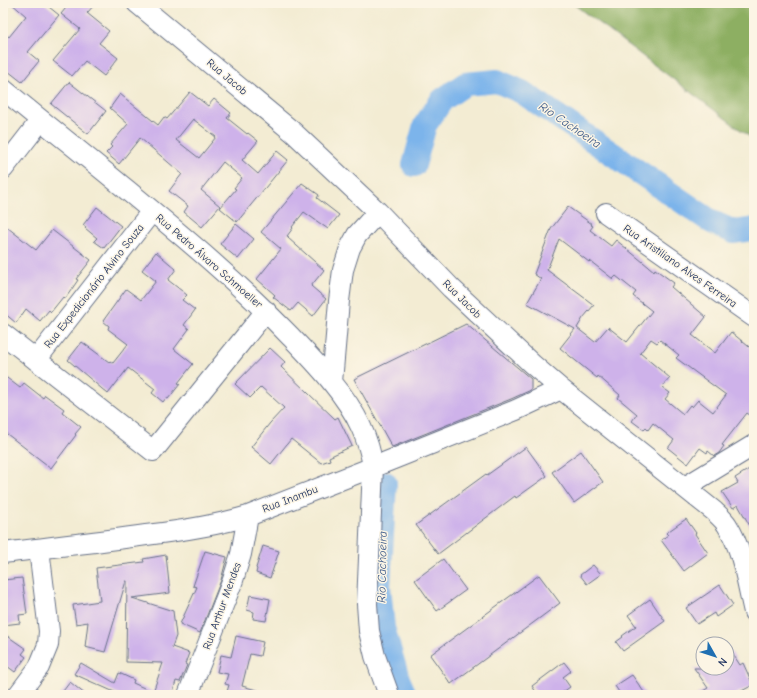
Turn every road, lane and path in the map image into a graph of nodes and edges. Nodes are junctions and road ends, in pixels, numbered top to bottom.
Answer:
1 (137, 3) edge
2 (3, 89) edge
3 (41, 120) junction
4 (3, 170) edge
5 (152, 211) junction
6 (378, 212) junction
7 (606, 213) dead end
8 (266, 311) junction
9 (754, 317) edge
10 (3, 334) edge
11 (36, 360) junction
12 (332, 382) junction
13 (561, 389) junction
14 (754, 445) edge
15 (373, 467) junction
16 (685, 487) junction
17 (248, 516) junction
18 (39, 549) junction
19 (3, 553) edge
20 (754, 612) edge
21 (18, 695) edge
22 (188, 695) edge
23 (389, 695) edge

1 - 6 street, Rua Jacob
2 - 3 street, Rua Pedro Álvaro Schmoeller
3 - 4 street
3 - 5 street, Rua Pedro Álvaro Schmoeller
5 - 8 street, Rua Pedro Álvaro Schmoeller
5 - 11 street, Rua Expedicionário Alvino Souza
6 - 12 street
6 - 13 street, Rua Jacob
7 - 9 street, Rua Aristiliano Alves Ferreira
8 - 11 street
8 - 12 street, Rua Pedro Álvaro Schmoeller
10 - 11 street
12 - 15 street, Rua Pedro Álvaro Schmoeller
13 - 15 street, Rua Inambu
13 - 16 street, Rua Jacob
14 - 16 street
15 - 17 street, Rua Inambu
15 - 23 street, Rua Pedro Álvaro Schmoeller
16 - 20 street, Rua Jacob
17 - 18 street, Rua Inambu
17 - 22 street, Rua Arthur Mendes
18 - 19 street, Rua Inambu
18 - 21 street

